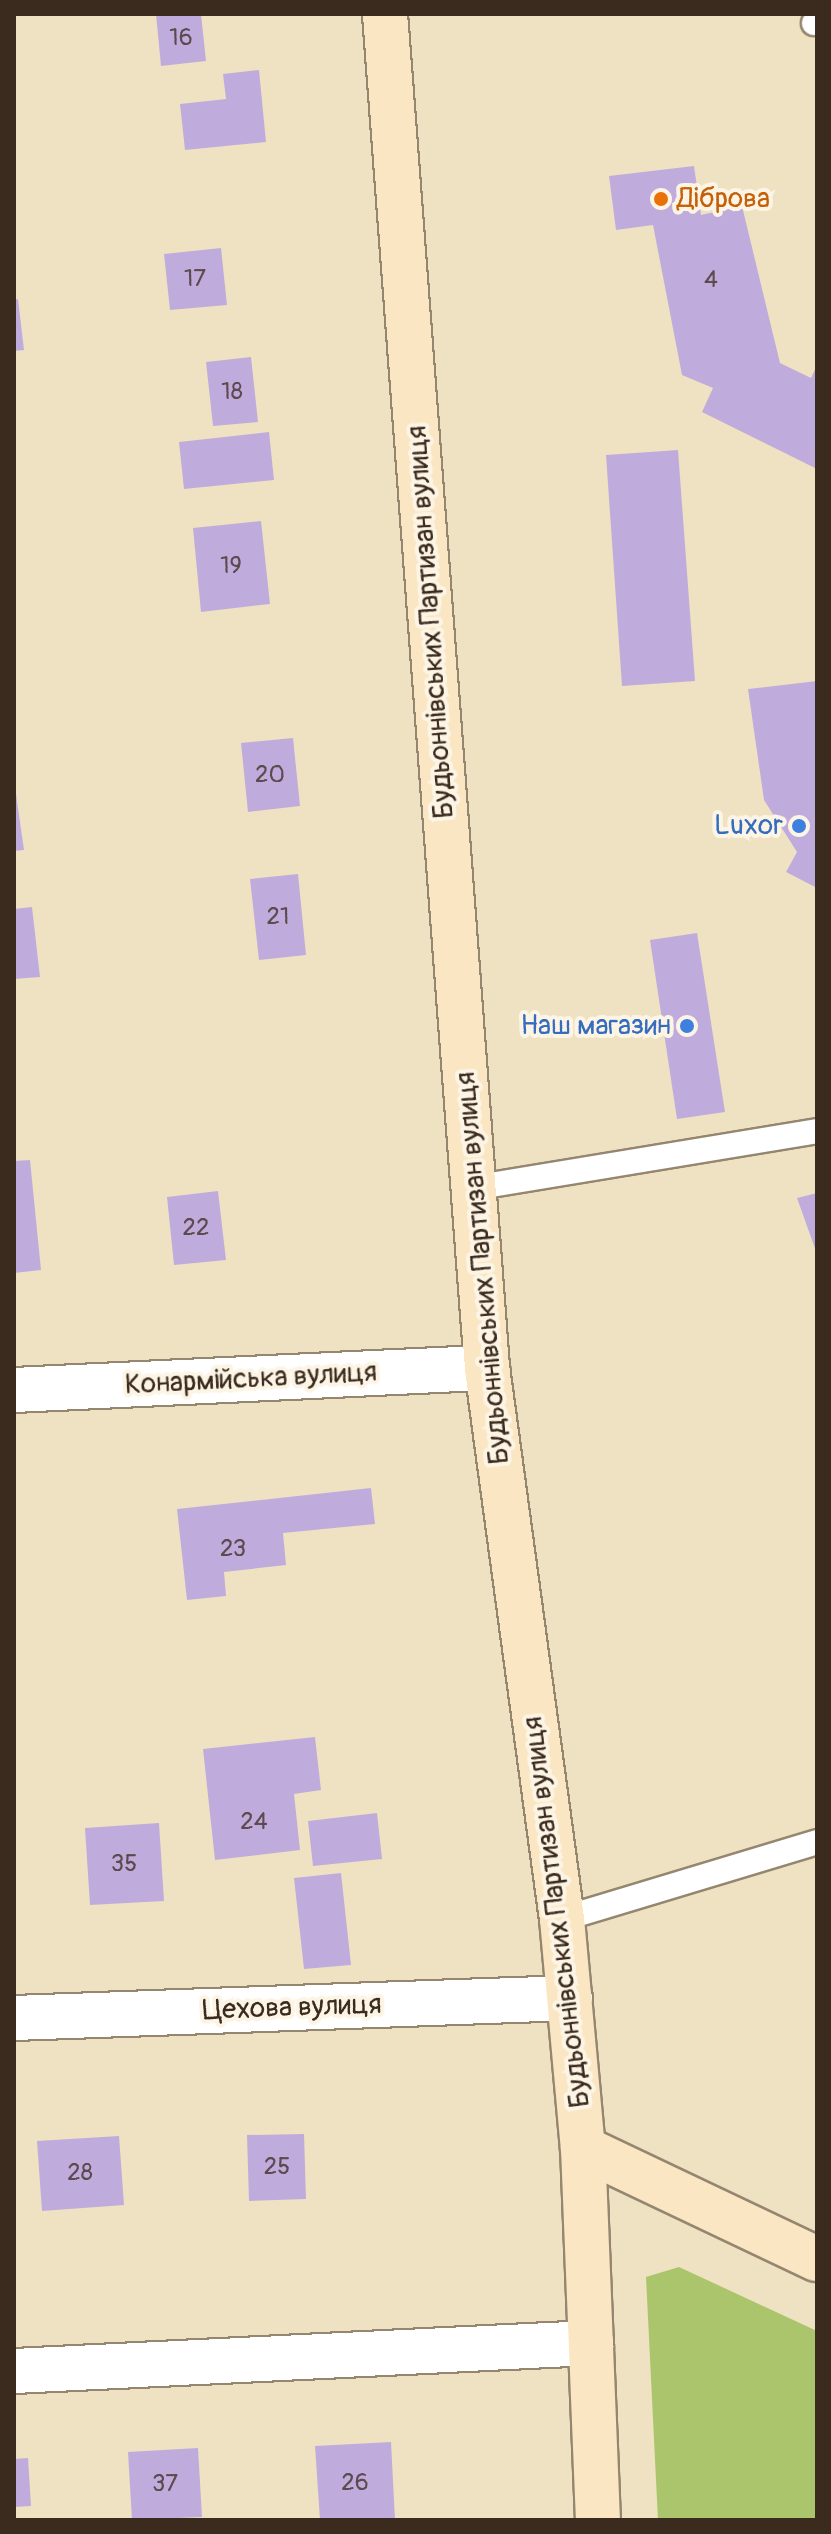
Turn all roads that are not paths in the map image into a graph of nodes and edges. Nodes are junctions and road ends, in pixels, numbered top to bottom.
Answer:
1 (385, 14) edge
2 (817, 1131) edge
3 (473, 1188) junction
4 (487, 1368) junction
5 (14, 1390) edge
6 (817, 1842) edge
7 (562, 1919) junction
8 (570, 1998) junction
9 (14, 2018) edge
10 (583, 2148) junction
11 (817, 2259) edge
12 (591, 2343) junction
13 (14, 2371) edge
14 (598, 2520) edge

1 - 3 main road, Будьоннівських Партизан вулиця
2 - 3 lane
3 - 4 main road, Будьоннівських Партизан вулиця
4 - 5 street, Конармійська вулиця
4 - 7 main road, Будьоннівських Партизан вулиця
6 - 7 lane
7 - 8 main road, Будьоннівських Партизан вулиця
8 - 9 street, Цехова вулиця
8 - 10 main road, Будьоннівських Партизан вулиця
10 - 11 main road
10 - 12 main road, Будьоннівських Партизан вулиця
12 - 13 street
12 - 14 main road, Будьоннівських Партизан вулиця

